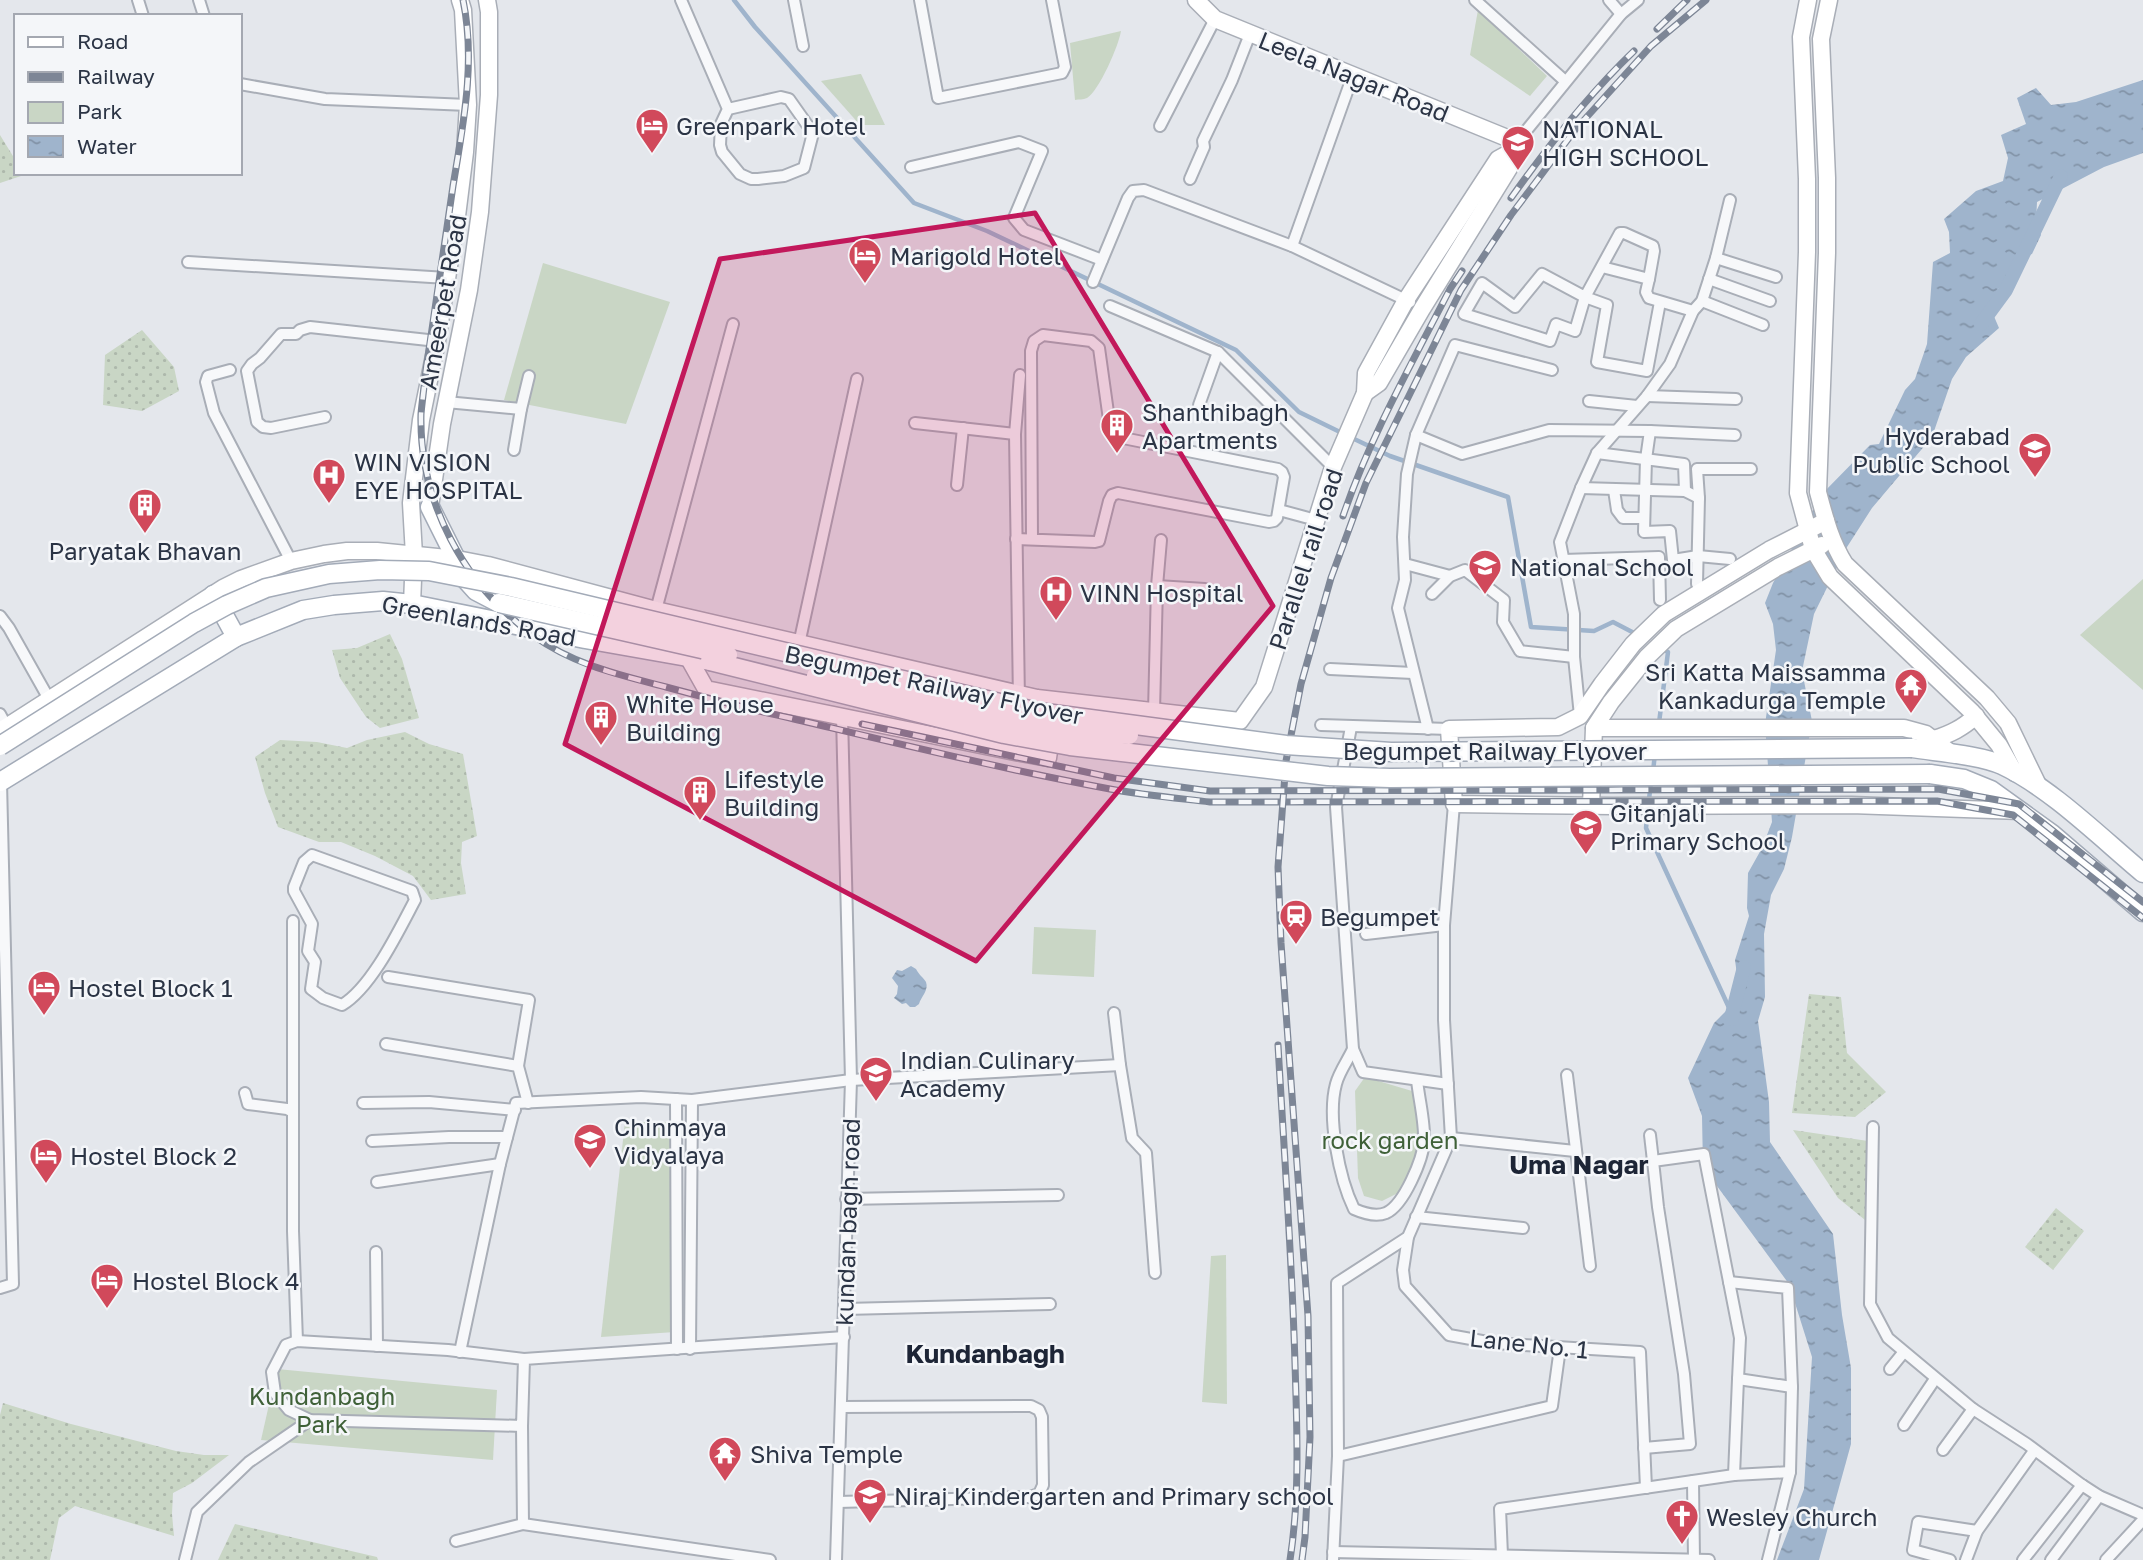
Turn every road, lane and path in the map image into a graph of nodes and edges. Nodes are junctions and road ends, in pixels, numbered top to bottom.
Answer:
1 (460, 0) edge
2 (487, 0) edge
3 (681, 0) edge
4 (794, 0) edge
5 (920, 0) edge
6 (1052, 0) edge
7 (1196, 0) edge
8 (1475, 0) edge
9 (1609, 0) edge
10 (1637, 0) edge
11 (1808, 0) edge
12 (1829, 0) edge
13 (1621, 14) junction
14 (1215, 19) junction
15 (1250, 34) junction
16 (803, 46) dead end
17 (1823, 73) junction
18 (1353, 75) junction
19 (1803, 75) junction
20 (1565, 81) junction
21 (242, 84) edge
22 (468, 106) junction
23 (728, 109) junction
24 (1160, 126) dead end
25 (1513, 148) junction
26 (911, 167) dead end
27 (1190, 179) dead end
28 (1730, 200) dead end
29 (1292, 246) junction
30 (1716, 258) junction
31 (1102, 260) junction
32 (188, 262) dead end
33 (1602, 267) junction
34 (1776, 277) dead end
35 (447, 278) junction
36 (1709, 278) junction
37 (1649, 279) junction
38 (1093, 282) dead end
39 (1585, 298) junction
40 (1406, 300) junction
41 (1702, 301) junction
42 (1770, 301) dead end
43 (1660, 302) junction
44 (1110, 306) dead end
45 (1422, 309) junction
46 (1693, 311) junction
47 (733, 324) dead end
48 (1763, 325) dead end
49 (437, 341) junction
50 (1218, 352) junction
51 (230, 370) dead end
52 (1552, 370) dead end
53 (1020, 375) dead end
54 (529, 376) dead end
55 (857, 380) dead end
56 (1365, 393) junction
57 (1647, 396) junction
58 (1737, 399) dead end
59 (1589, 401) dead end
60 (446, 402) junction
61 (1199, 405) dead end
62 (1637, 406) junction
63 (522, 409) junction
64 (325, 417) dead end
65 (915, 422) dead end
66 (963, 428) junction
67 (1650, 431) junction
68 (1615, 432) junction
69 (1015, 434) junction
70 (1416, 435) junction
71 (1735, 435) dead end
72 (514, 450) dead end
73 (1597, 453) junction
74 (1646, 459) junction
75 (1333, 467) junction
76 (1751, 469) dead end
77 (1032, 480) junction
78 (957, 485) dead end
79 (1016, 486) junction
80 (1581, 488) junction
81 (1614, 490) junction
82 (1644, 490) junction
83 (1685, 491) junction
84 (1699, 498) junction
85 (430, 507) joint
86 (1279, 510) junction
87 (1644, 518) junction
88 (1316, 520) junction
89 (1826, 521) junction
90 (1808, 530) junction
91 (1016, 539) junction
92 (1032, 540) junction
93 (1161, 540) dead end
94 (1832, 540) junction
95 (1813, 549) junction
96 (414, 555) junction
97 (1698, 556) junction
98 (457, 559) junction
99 (1730, 559) dead end
100 (1563, 560) junction
101 (292, 561) junction
102 (1405, 564) junction
103 (1450, 576) junction
104 (1697, 584) dead end
105 (1157, 586) junction
106 (1205, 589) dead end
107 (213, 594) junction
108 (1432, 594) dead end
109 (1660, 600) dead end
110 (412, 604) junction
111 (656, 610) junction
112 (0, 616) edge
113 (236, 637) junction
114 (799, 644) junction
115 (688, 657) junction
116 (1574, 657) junction
117 (710, 661) joint
118 (1331, 669) dead end
119 (1413, 673) junction
120 (1020, 694) junction
121 (48, 699) junction
122 (1056, 701) junction
123 (1154, 712) junction
124 (1974, 714) junction
125 (842, 716) junction
126 (1580, 716) junction
127 (1240, 721) joint
128 (2, 724) edge
129 (1321, 725) dead end
130 (1351, 727) junction
131 (1594, 728) junction
132 (1428, 729) junction
133 (1450, 729) junction
134 (1214, 736) junction
135 (1934, 739) junction
136 (0, 746) edge
137 (1012, 751) junction
138 (1951, 753) junction
139 (2015, 773) junction
140 (0, 782) edge
141 (2039, 787) junction
142 (1454, 804) junction
143 (1591, 806) junction
144 (2021, 811) junction
145 (2143, 873) edge
146 (2143, 912) edge
147 (312, 924) junction
148 (1444, 925) junction
149 (1366, 934) dead end
150 (388, 977) dead end
151 (1114, 1013) dead end
152 (386, 1044) dead end
153 (1353, 1049) junction
154 (1120, 1065) junction
155 (518, 1066) junction
156 (1567, 1075) dead end
157 (851, 1080) junction
158 (1417, 1080) junction
159 (1448, 1084) junction
160 (245, 1093) dead end
161 (676, 1099) junction
162 (692, 1100) junction
163 (363, 1103) dead end
164 (528, 1103) junction
165 (515, 1110) junction
166 (293, 1112) junction
167 (1873, 1127) dead end
168 (1650, 1135) dead end
169 (507, 1137) junction
170 (1451, 1138) junction
171 (372, 1141) dead end
172 (1575, 1150) junction
173 (1653, 1161) junction
174 (500, 1164) junction
175 (377, 1182) dead end
176 (691, 1193) junction
177 (676, 1194) junction
178 (1058, 1195) dead end
179 (846, 1199) junction
180 (1416, 1217) junction
181 (1523, 1228) dead end
182 (676, 1231) junction
183 (691, 1231) junction
184 (1408, 1237) junction
185 (376, 1252) dead end
186 (1590, 1266) dead end
187 (1155, 1273) dead end
188 (1729, 1282) junction
189 (0, 1288) edge
190 (1050, 1304) dead end
191 (845, 1309) junction
192 (844, 1337) junction
193 (297, 1341) junction
194 (377, 1346) junction
195 (1560, 1348) junction
196 (677, 1349) junction
197 (690, 1349) junction
198 (460, 1352) junction
199 (1903, 1353) junction
200 (524, 1359) junction
201 (1890, 1369) dead end
202 (1738, 1379) junction
203 (1935, 1379) junction
204 (1792, 1387) junction
205 (841, 1407) junction
206 (1973, 1409) junction
207 (310, 1420) junction
208 (1904, 1424) dead end
209 (522, 1426) junction
210 (1644, 1448) junction
211 (1943, 1450) dead end
212 (2034, 1451) junction
213 (1338, 1456) junction
214 (1790, 1472) junction
215 (1734, 1475) junction
216 (1693, 1481) junction
217 (2082, 1485) junction
218 (1646, 1488) junction
219 (2099, 1496) junction
220 (838, 1502) junction
221 (2143, 1518) edge
222 (523, 1524) junction
223 (1977, 1531) junction
224 (456, 1541) dead end
225 (1502, 1555) junction
226 (1333, 1556) edge
227 (185, 1560) edge
228 (770, 1560) edge
229 (836, 1560) edge
230 (1694, 1560) edge
231 (1709, 1560) edge
232 (1768, 1560) edge
233 (1950, 1560) edge
234 (1966, 1560) edge
235 (2023, 1560) edge
236 (2051, 1560) edge
237 (2106, 1560) edge

1 - 22 street, Ameerpet Road
2 - 60 street, Ameerpet Road
3 - 23 street
4 - 16 street
5 - 6 street
7 - 14 street, Leela Nagar Road
8 - 20 street
9 - 13 street
10 - 13 street, Parallel rail road
11 - 19 street
12 - 17 street
13 - 20 street, Parallel rail road
14 - 15 street, Leela Nagar Road
14 - 24 street
15 - 18 street, Leela Nagar Road
15 - 27 street
17 - 19 street
17 - 89 street
18 - 25 street, Leela Nagar Road
18 - 29 street
19 - 90 street
20 - 25 street, Parallel rail road
21 - 22 street
22 - 35 street, Ameerpet Road
23 - 23 street
25 - 40 street, Parallel rail road
25 - 45 street, Parallel rail road
26 - 31 street
28 - 30 street
29 - 31 street
29 - 40 street
30 - 34 street
30 - 36 street
31 - 38 street
32 - 35 street
33 - 37 street
33 - 37 street
33 - 39 street
35 - 49 street, Ameerpet Road
36 - 41 street
36 - 42 street
37 - 43 street
39 - 39 street
39 - 43 street
40 - 45 street
40 - 56 street, Parallel rail road
41 - 46 street
41 - 48 street
43 - 46 street
44 - 50 street
45 - 56 street, Parallel rail road
46 - 57 street
47 - 111 street
49 - 64 street
49 - 96 street, Ameerpet Road
50 - 61 street
50 - 75 street
51 - 101 street
52 - 70 street
53 - 69 street
54 - 63 street
55 - 114 street
56 - 75 street, Parallel rail road
57 - 58 street
57 - 62 street
59 - 62 street
60 - 63 street
60 - 85 street, Ameerpet Road
62 - 68 street
63 - 72 street
65 - 66 street
66 - 69 street
66 - 78 street
67 - 68 street
67 - 71 street
67 - 74 street
68 - 70 street
68 - 73 street
69 - 79 street
70 - 102 street
73 - 74 street
73 - 80 street
74 - 82 street
74 - 83 street
75 - 88 street, Parallel rail road
76 - 84 street
77 - 79 street
77 - 86 street
77 - 92 street
79 - 91 street
80 - 81 street
80 - 100 street
81 - 82 street
81 - 87 street
82 - 83 street
82 - 87 street
83 - 84 street
84 - 97 street
85 - 98 main road
86 - 88 street
86 - 92 street
87 - 97 street
88 - 127 street, Parallel rail road
89 - 90 street
89 - 94 street
90 - 95 street
90 - 126 street
91 - 92 street
91 - 120 street
93 - 105 street
94 - 95 street
94 - 141 street
95 - 124 street
95 - 131 street
96 - 98 street, Greenlands Road
96 - 101 street, Greenlands Road
96 - 110 street, Ameerpet Road
97 - 99 street
97 - 104 street
98 - 111 street, Greenlands Road
98 - 134 main road, bridge
100 - 109 street
100 - 116 street
101 - 107 street, Greenlands Road
102 - 103 street
102 - 119 street
103 - 108 street
103 - 116 street
105 - 106 street
105 - 123 street
107 - 113 main road
107 - 121 street, Greenlands Road
110 - 113 main road, Greenlands Road
110 - 115 main road, Greenlands Road
111 - 114 street, Greenlands Road
112 - 121 street
113 - 140 main road, Greenlands Road
114 - 120 street, Greenlands Road
115 - 117 main road, Greenlands Road
115 - 125 street
116 - 126 street
117 - 144 main road, Begumpet Railway Flyover, bridge
118 - 119 street
119 - 132 street
120 - 122 street, Greenlands Road
120 - 137 street
121 - 128 street, Greenlands Road
122 - 123 street, Greenlands Road
122 - 137 street
123 - 127 street, Greenlands Road
124 - 135 street
124 - 139 street
125 - 137 street
125 - 157 street, kundan bagh road
126 - 133 street
129 - 130 street
130 - 132 street
130 - 153 street
131 - 135 street
131 - 143 street
132 - 133 street
133 - 142 street
134 - 136 main road, Begumpet Railway Flyover, bridge
134 - 138 main road, Begumpet Railway Flyover, bridge
135 - 138 street
138 - 139 main road, Begumpet Railway Flyover
139 - 141 main road, Begumpet Railway Flyover
140 - 189 street
141 - 145 main road, Begumpet Railway Flyover
142 - 143 street
142 - 148 street
143 - 144 street
144 - 146 main road, Begumpet Railway Flyover
147 - 147 street
147 - 166 street
148 - 149 street
148 - 159 street
150 - 155 street
151 - 154 street
152 - 155 street
153 - 158 street
153 - 158 street
154 - 157 street
154 - 187 street
155 - 164 street
156 - 172 street
157 - 162 street
157 - 179 street, kundan bagh road
158 - 159 street
159 - 170 street
160 - 166 street
161 - 162 street
161 - 164 street
161 - 177 street
162 - 176 street
163 - 165 street
164 - 165 street
165 - 169 street
166 - 193 street
167 - 199 street
168 - 173 street
169 - 171 street
169 - 174 street
170 - 172 street
170 - 180 street, Lane No. 1
172 - 186 street
173 - 188 street
173 - 210 street
174 - 175 street
174 - 198 street
176 - 177 street
176 - 183 street
177 - 182 street
178 - 179 street
179 - 191 street, kundan bagh road
180 - 181 street
180 - 184 street, Lane No. 1
182 - 183 street
182 - 196 street
183 - 197 street
184 - 195 street, Lane No. 1
184 - 213 street
185 - 194 street
188 - 202 street
188 - 204 street
190 - 191 street
191 - 192 street, kundan bagh road
192 - 197 street
192 - 205 street, kundan bagh road
193 - 194 street
193 - 207 street
194 - 198 street
195 - 210 street, Lane No. 1
195 - 213 street
196 - 197 street
196 - 200 street
198 - 200 street
199 - 201 street
199 - 203 street
200 - 209 street
202 - 204 street
202 - 215 street
203 - 206 street
203 - 208 street
204 - 214 street
205 - 220 street, kundan bagh road
205 - 220 street
206 - 211 street
206 - 212 street
207 - 209 street
207 - 227 street
209 - 222 street
210 - 218 street
212 - 217 street
212 - 223 street
213 - 226 street
214 - 215 street
214 - 232 street
215 - 216 street
216 - 218 street
216 - 230 street
217 - 219 street
217 - 235 street
218 - 225 street
219 - 221 street
219 - 236 street
220 - 229 street, kundan bagh road
221 - 237 street
222 - 224 street
222 - 228 street
223 - 233 street
223 - 234 street
225 - 226 street
225 - 230 street
230 - 231 street

